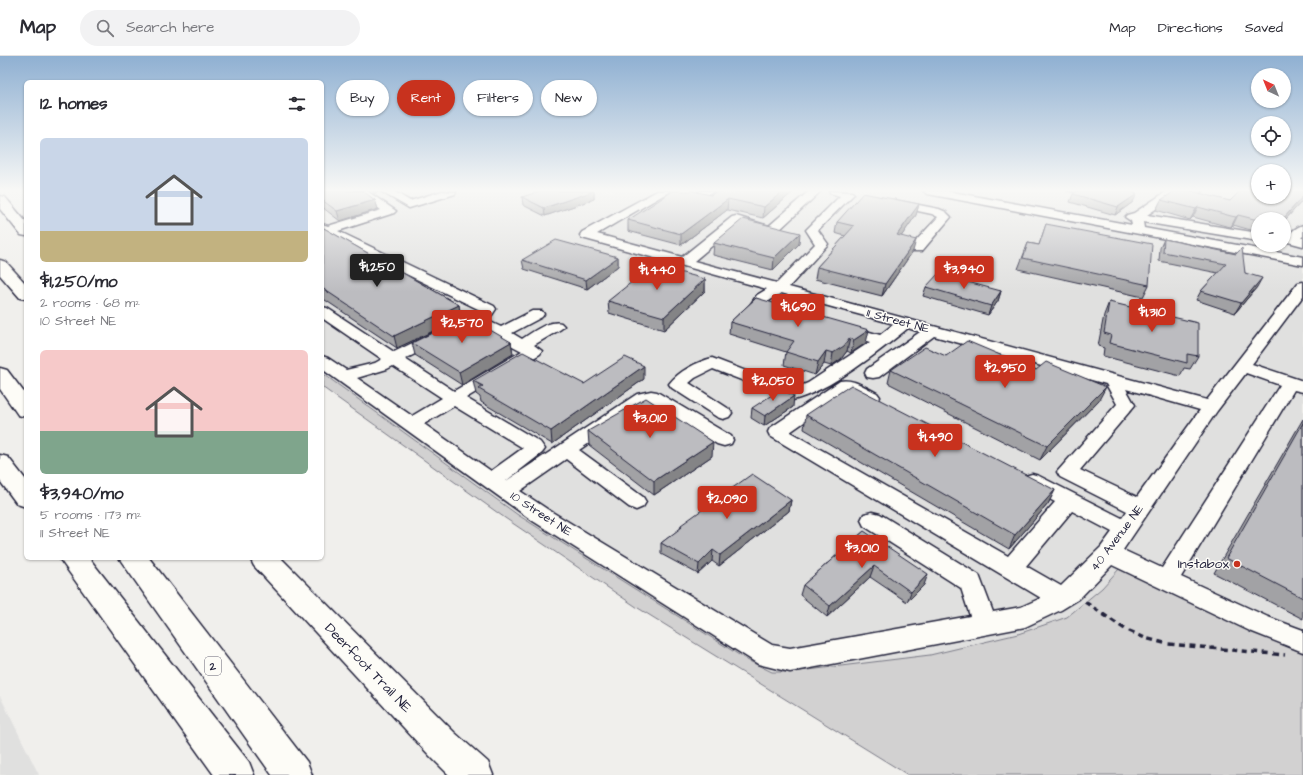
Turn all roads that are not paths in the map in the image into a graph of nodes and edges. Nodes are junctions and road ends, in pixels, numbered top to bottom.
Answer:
1 (8, 225) edge
2 (342, 225) edge
3 (605, 225) edge
4 (730, 225) edge
5 (755, 225) edge
6 (778, 225) edge
7 (817, 225) edge
8 (938, 225) edge
9 (1105, 225) edge
10 (1138, 225) edge
11 (1183, 225) edge
12 (773, 229) junction
13 (1303, 229) edge
14 (324, 230) edge
15 (324, 230) edge
16 (1138, 231) junction
17 (788, 232) edge
18 (24, 233) edge
19 (804, 236) dead end
20 (1251, 236) edge
21 (819, 240) junction
22 (1293, 240) edge
23 (917, 248) edge
24 (684, 262) junction
25 (1303, 262) edge
26 (0, 265) edge
27 (1303, 286) edge
28 (780, 288) junction
29 (24, 292) edge
30 (1296, 307) edge
31 (324, 313) edge
32 (786, 313) edge
33 (537, 314) dead end
34 (473, 319) junction
35 (906, 323) junction
36 (556, 326) dead end
37 (831, 326) edge
38 (932, 330) junction
39 (500, 334) junction
40 (883, 341) junction
41 (522, 345) junction
42 (324, 362) edge
43 (387, 363) junction
44 (1242, 366) junction
45 (874, 373) dead end
46 (0, 374) edge
47 (1113, 380) junction
48 (350, 381) junction
49 (1297, 385) edge
50 (454, 398) junction
51 (887, 406) edge
52 (24, 407) edge
53 (1211, 407) junction
54 (723, 413) dead end
55 (411, 424) junction
56 (724, 440) dead end
57 (566, 450) junction
58 (0, 463) edge
59 (1013, 471) edge
60 (498, 486) junction
61 (24, 495) edge
62 (1069, 500) junction
63 (636, 502) dead end
64 (1140, 508) junction
65 (872, 520) dead end
66 (1126, 529) junction
67 (1109, 553) junction
68 (75, 560) edge
69 (134, 560) edge
70 (267, 560) edge
71 (1011, 569) junction
72 (282, 571) edge
73 (1166, 581) junction
74 (1066, 595) junction
75 (985, 624) junction
76 (1297, 648) edge
77 (767, 656) joint
78 (236, 775) edge
79 (294, 775) edge
80 (475, 775) edge

1 - 18 highway
2 - 14 street
3 - 24 street, 11 Street NE
4 - 24 street
5 - 12 street
6 - 12 street
7 - 21 street
8 - 23 street
9 - 16 street
10 - 16 street
11 - 20 street
12 - 17 street
13 - 22 street
15 - 34 street
16 - 25 street
19 - 21 street
21 - 28 street
24 - 28 street, 11 Street NE
26 - 29 highway
27 - 30 street, 40 Avenue NE
28 - 32 street
28 - 35 street, 11 Street NE
30 - 44 street, 40 Avenue NE
31 - 43 street
33 - 39 street
34 - 39 street
34 - 43 street
35 - 38 street, 11 Street NE
35 - 40 street
36 - 41 street
37 - 40 street
38 - 45 street
38 - 47 street, 11 Street NE
39 - 41 street
40 - 54 street
41 - 50 street
42 - 48 street, 10 Street NE
43 - 48 street
43 - 50 street
44 - 49 street
44 - 53 street, 40 Avenue NE
46 - 52 highway
47 - 53 street, 11 Street NE
47 - 64 street
48 - 55 street, 10 Street NE
49 - 73 street
50 - 55 street
50 - 60 street
51 - 71 street
53 - 64 street, 40 Avenue NE
55 - 60 street, 10 Street NE
56 - 57 street
57 - 60 street
57 - 63 street
58 - 61 highway
59 - 62 street
60 - 77 street, 10 Street NE
62 - 66 street
62 - 71 street
64 - 66 street, 40 Avenue NE
65 - 75 street
66 - 67 street, 40 Avenue NE
67 - 73 street
67 - 74 street, 40 Avenue NE
68 - 78 highway
69 - 79 highway, 2
70 - 72 highway, Deerfoot Trail NE
71 - 74 street
72 - 80 highway, Deerfoot Trail NE
73 - 76 street
74 - 75 street, 40 Avenue NE
75 - 77 street, 40 Avenue NE

